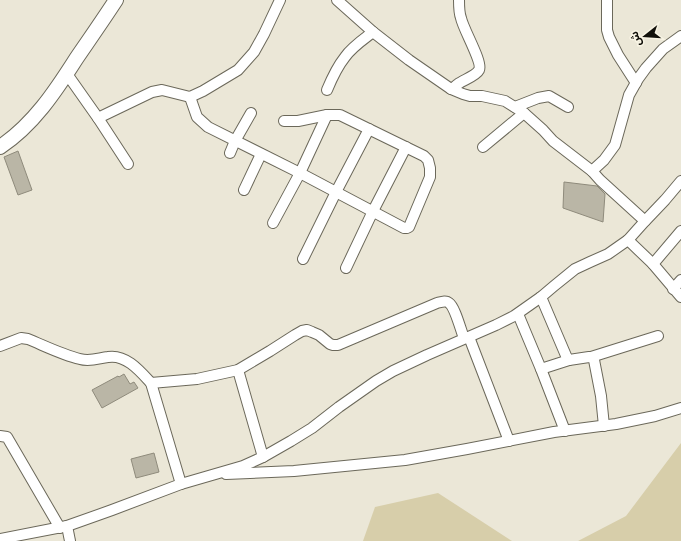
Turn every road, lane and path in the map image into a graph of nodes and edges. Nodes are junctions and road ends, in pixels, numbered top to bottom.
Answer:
1 (105, 0) edge
2 (116, 0) edge
3 (280, 0) edge
4 (337, 0) edge
5 (459, 0) edge
6 (607, 0) edge
7 (373, 32) junction
8 (681, 36) edge
9 (67, 74) junction
10 (636, 83) junction
11 (451, 89) junction
12 (327, 90) dead end
13 (190, 97) junction
14 (515, 107) junction
15 (568, 107) dead end
16 (251, 113) dead end
17 (524, 113) junction
18 (327, 115) junction
19 (98, 118) junction
20 (284, 121) dead end
21 (369, 129) junction
22 (0, 136) edge
23 (235, 141) junction
24 (0, 147) edge
25 (406, 147) junction
26 (483, 147) dead end
27 (230, 153) dead end
28 (261, 154) junction
29 (128, 164) dead end
30 (592, 171) junction
31 (300, 173) junction
32 (681, 180) edge
33 (244, 190) dead end
34 (336, 192) junction
35 (373, 211) junction
36 (645, 220) junction
37 (273, 223) dead end
38 (681, 231) edge
39 (628, 240) junction
40 (303, 259) dead end
41 (653, 264) junction
42 (346, 268) dead end
43 (681, 280) edge
44 (673, 289) junction
45 (541, 297) junction
46 (681, 298) edge
47 (518, 314) junction
48 (658, 336) dead end
49 (466, 338) junction
50 (0, 346) edge
51 (591, 357) junction
52 (569, 360) junction
53 (541, 369) junction
54 (238, 370) junction
55 (151, 383) junction
56 (681, 408) edge
57 (604, 426) junction
58 (565, 431) junction
59 (0, 436) edge
60 (509, 441) junction
61 (263, 457) junction
62 (212, 475) junction
63 (181, 484) junction
64 (64, 527) junction
65 (0, 539) edge
66 (70, 541) edge

1 - 22 main road
2 - 9 main road
3 - 13 street
4 - 7 street
5 - 11 street
6 - 10 street
7 - 11 street
7 - 12 street
8 - 10 street
9 - 19 street
9 - 24 main road
10 - 30 street
11 - 14 street
13 - 19 street
13 - 23 street
14 - 15 street
14 - 17 street
16 - 23 street
17 - 26 street
17 - 30 street
18 - 20 street
18 - 21 street
18 - 31 street
19 - 29 street
21 - 25 street
21 - 34 street
23 - 27 street
23 - 28 street
25 - 35 street
25 - 35 street
28 - 31 street
28 - 33 street
30 - 36 street
31 - 34 street
31 - 37 street
32 - 36 street
34 - 35 street
34 - 40 street
35 - 42 street
36 - 39 street
38 - 41 street
39 - 41 street
39 - 45 street
41 - 44 street
43 - 44 street
44 - 46 street
45 - 47 street
45 - 52 street
47 - 49 street
47 - 53 street
48 - 51 street
49 - 54 street
49 - 60 street
49 - 61 street
50 - 55 street
51 - 52 street
51 - 57 street
52 - 53 street
53 - 58 street
54 - 55 street
54 - 61 street
55 - 63 street
56 - 57 street
57 - 58 street
58 - 60 street
59 - 64 street
60 - 62 street
61 - 62 street
62 - 63 street
63 - 64 street
64 - 65 street
64 - 66 street

